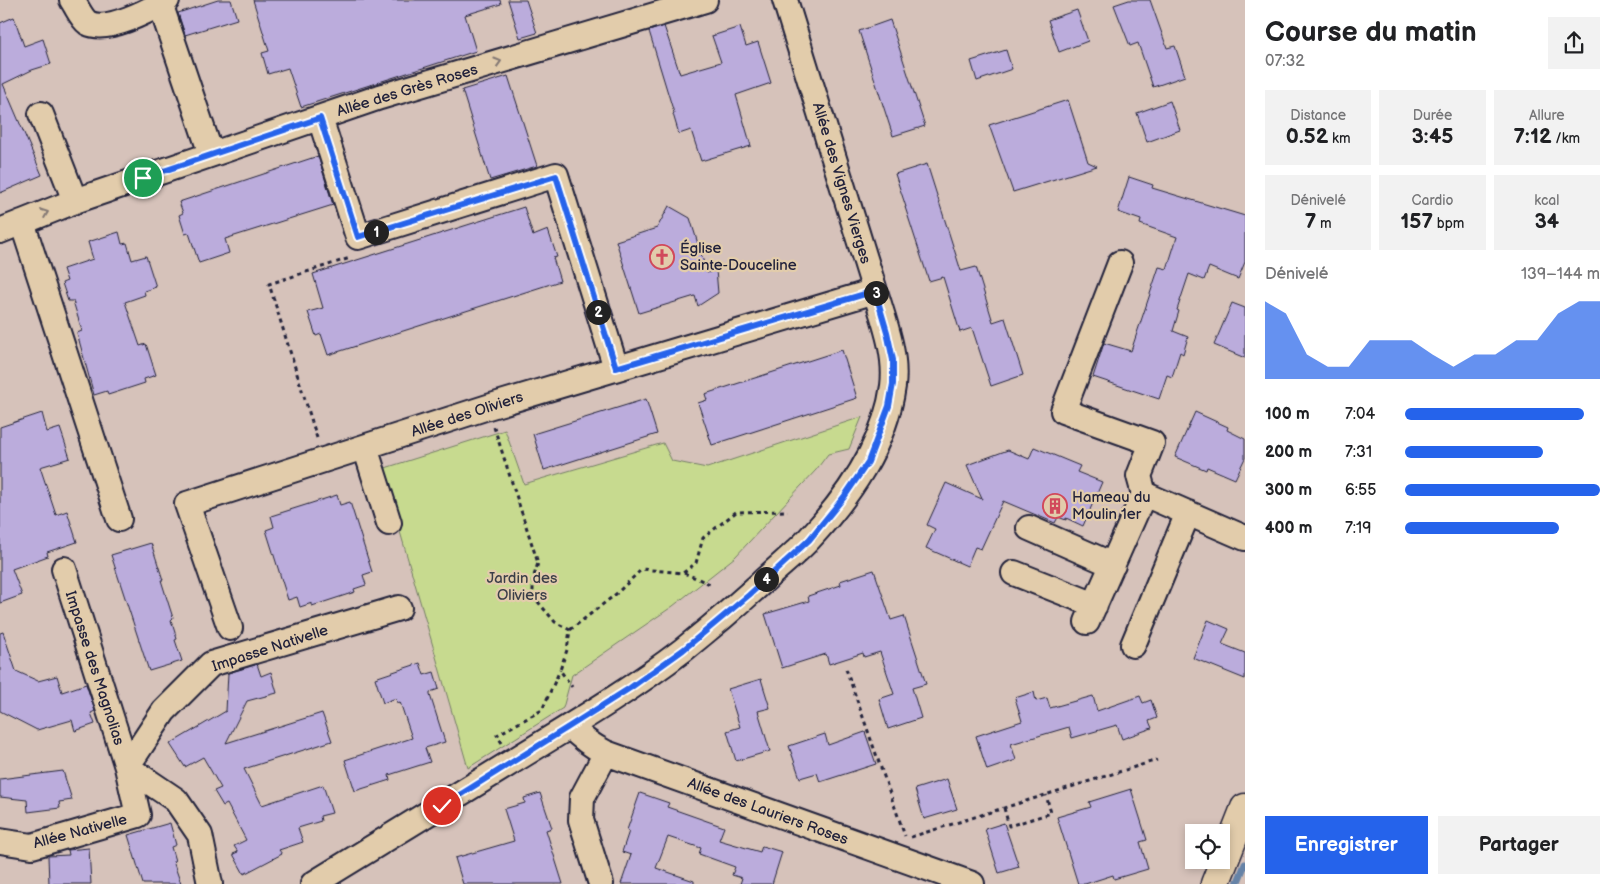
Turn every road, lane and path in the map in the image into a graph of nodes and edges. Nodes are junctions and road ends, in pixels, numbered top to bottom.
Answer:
1 (72, 0) edge
2 (705, 0) edge
3 (785, 0) edge
4 (162, 1) edge
5 (41, 114) dead end
6 (320, 118) junction
7 (211, 154) junction
8 (75, 201) junction
9 (22, 222) junction
10 (0, 231) edge
11 (358, 237) junction
12 (1120, 263) dead end
13 (875, 291) junction
14 (616, 368) junction
15 (488, 407) junction
16 (317, 438) dead end
17 (365, 447) junction
18 (1144, 494) junction
19 (788, 511) dead end
20 (1188, 513) junction
21 (118, 519) dead end
22 (389, 523) dead end
23 (1029, 528) dead end
24 (1245, 538) edge
25 (1113, 565) junction
26 (64, 570) dead end
27 (683, 573) junction
28 (1014, 573) dead end
29 (710, 584) dead end
30 (398, 608) dead end
31 (230, 628) dead end
32 (570, 630) junction
33 (1133, 645) dead end
34 (846, 669) dead end
35 (560, 670) junction
36 (572, 687) dead end
37 (570, 726) junction
38 (497, 735) dead end
39 (606, 753) junction
40 (1157, 760) dead end
41 (127, 767) junction
42 (1046, 795) junction
43 (1004, 808) junction
44 (1245, 808) edge
45 (0, 841) edge
46 (210, 884) edge
47 (313, 884) edge
48 (601, 884) edge
49 (972, 884) edge
50 (1215, 884) edge

1 - 4 street
6 -> 2 street, Allée des Grès Roses
3 - 13 street, Allée des Vignes Vierges
4 - 7 street
5 - 8 street
6 - 7 street, Allée des Grès Roses
6 - 11 street
7 - 8 street, Allée des Grès Roses
9 -> 8 street, Allée des Grès Roses
9 - 10 street, Allée des Grès Roses
9 - 21 street
11 - 14 street
11 - 16 path
12 - 18 street
13 - 14 street, Allée des Oliviers
13 - 37 street, Allée des Vignes Vierges
14 - 15 street, Allée des Oliviers
15 - 17 street, Allée des Oliviers
15 - 32 path
17 - 22 street
17 - 31 street, Allée des Oliviers
18 - 20 street
18 - 25 street
19 - 27 path
20 - 24 street
20 - 33 street
23 - 25 street
25 - 28 street
26 - 41 street, Impasse des Magnolias
27 - 29 path
27 - 32 path
30 - 41 street, Impasse Nativelle
32 - 35 path
34 - 43 path
35 - 36 path
35 - 38 path
37 - 39 street, Allée des Lauriers Roses
37 - 47 street, Allée des Vignes Vierges
39 - 48 street
39 - 49 street, Allée des Lauriers Roses
40 - 42 path
41 - 45 street, Allée Nativelle
41 - 46 street
42 - 43 path
42 - 43 path
44 - 50 main road

